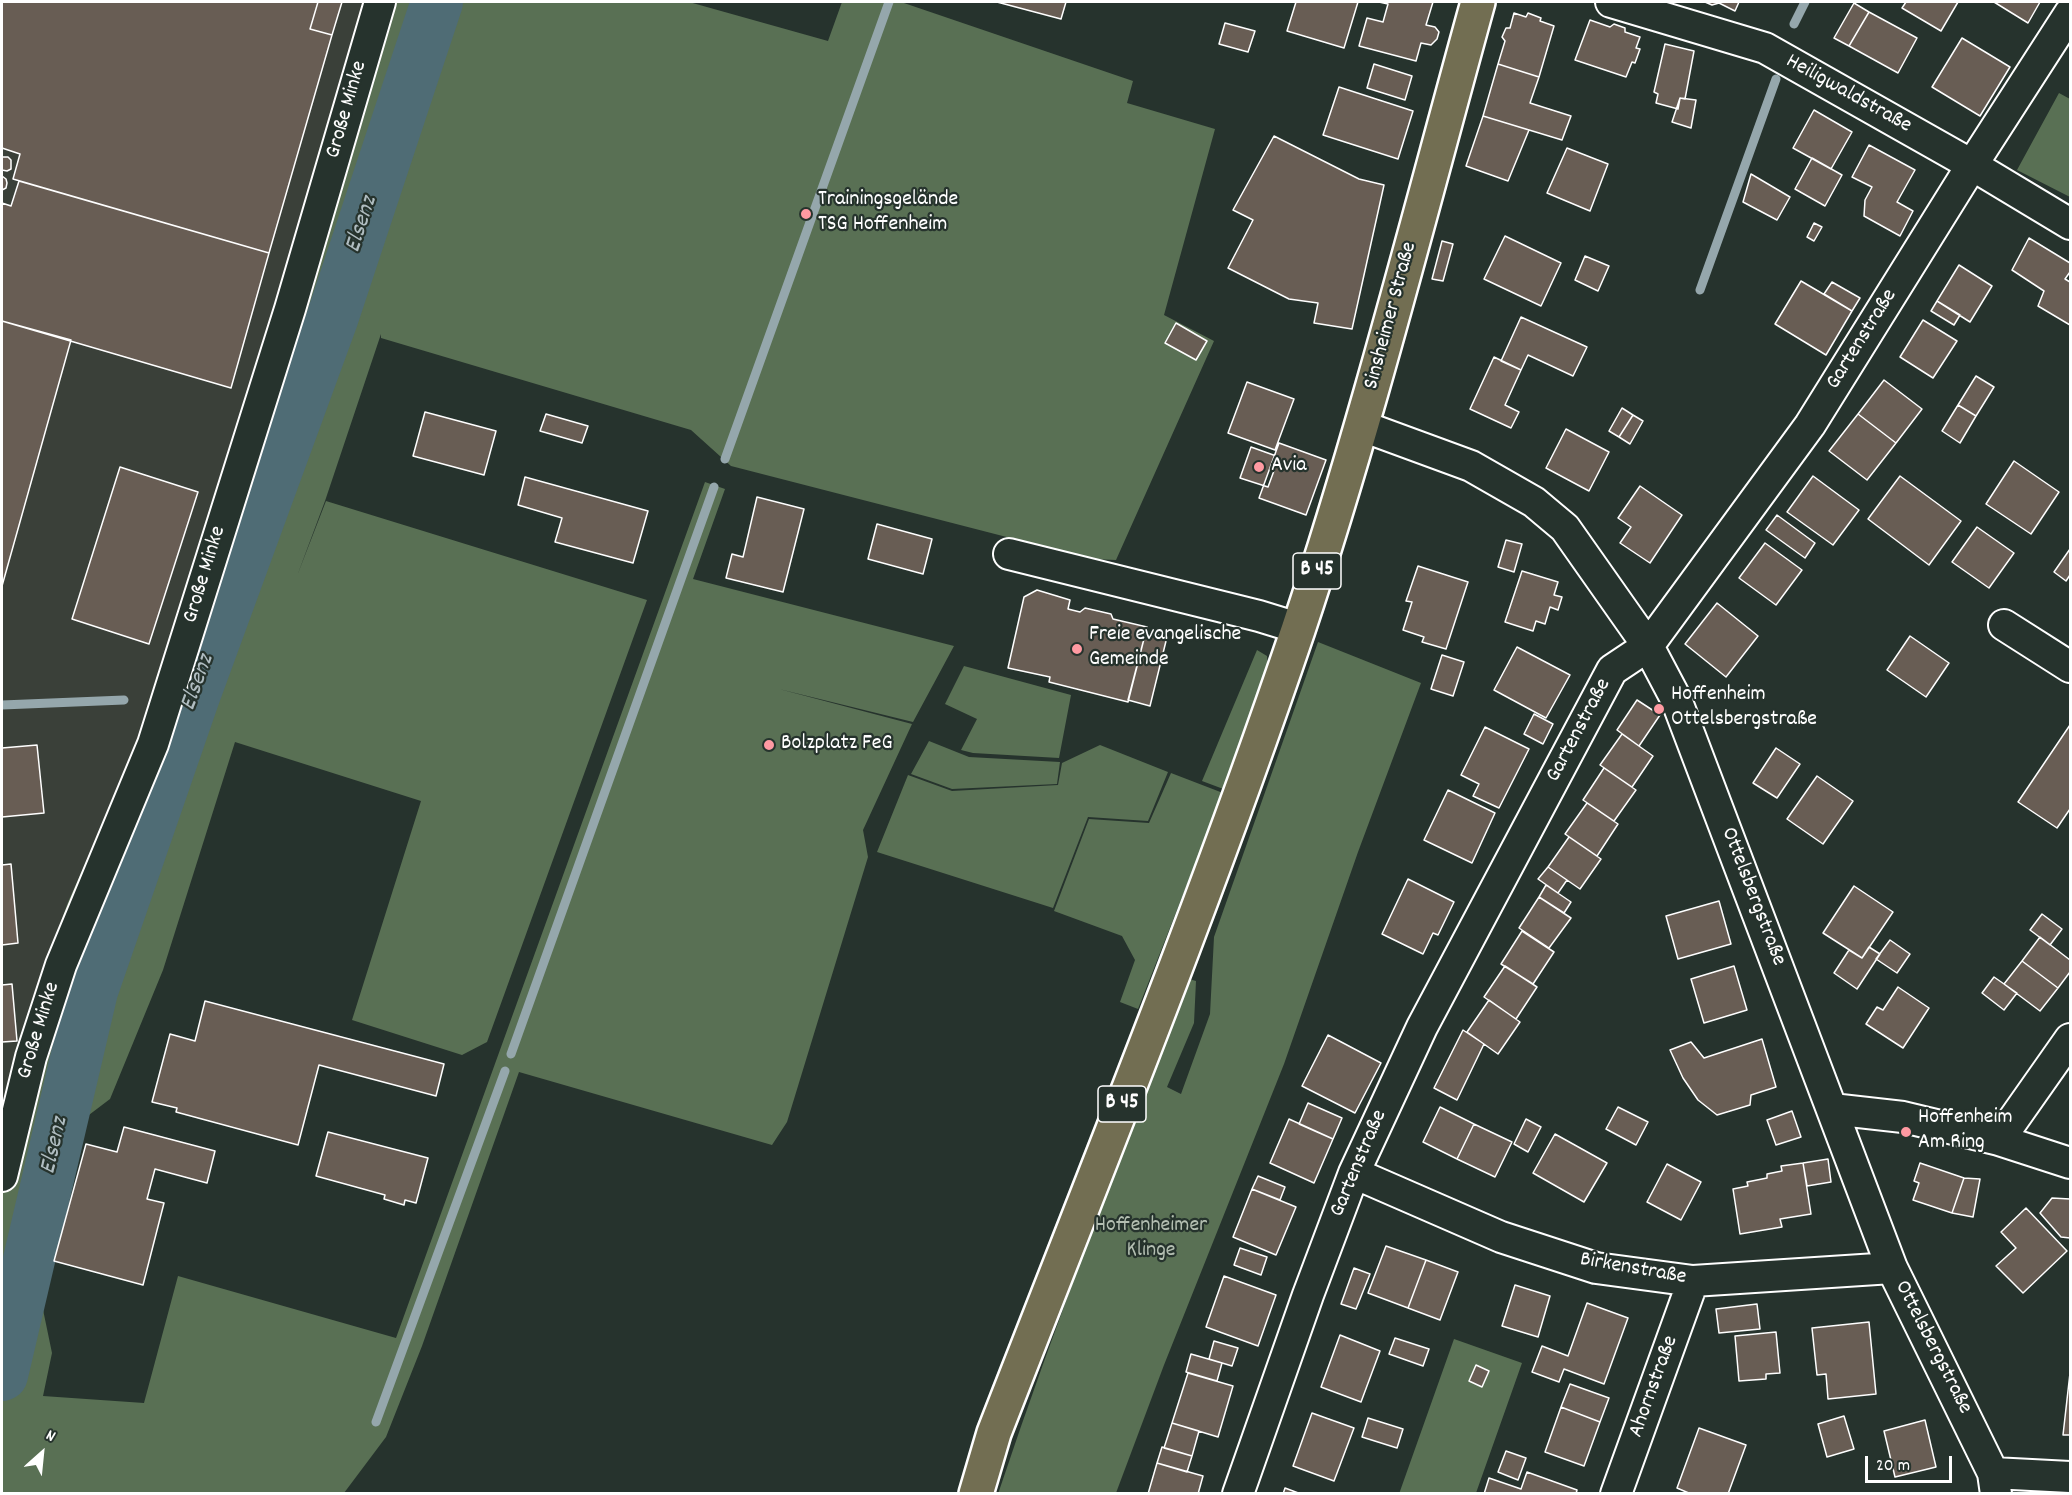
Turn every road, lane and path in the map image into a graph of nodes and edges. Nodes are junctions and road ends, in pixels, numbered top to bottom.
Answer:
1 (380, 2) edge
2 (1478, 2) edge
3 (1611, 2) edge
4 (2070, 13) edge
5 (1972, 165) junction
6 (2070, 224) edge
7 (1362, 426) junction
8 (1009, 554) dead end
9 (2004, 626) dead end
10 (1298, 628) junction
11 (1648, 646) junction
12 (2070, 668) edge
13 (2070, 1039) edge
14 (1832, 1109) junction
15 (1999, 1140) junction
16 (2070, 1163) edge
17 (1354, 1173) junction
18 (2, 1176) edge
19 (1892, 1268) junction
20 (1693, 1281) junction
21 (2070, 1477) edge
22 (1995, 1483) edge
23 (976, 1494) edge
24 (1238, 1494) edge
25 (1616, 1494) edge

1 - 18 street, Große Minke
2 - 7 main road, Sinsheimer Straße / B 45
3 - 5 street, Heiligwaldstraße
4 - 5 street, Gartenstraße
5 - 6 street, Heiligwaldstraße
5 - 11 street, Gartenstraße
7 - 10 main road, Sinsheimer Straße / B 45
7 - 11 street, Ottelsbergstraße
8 - 10 street
9 - 12 street
10 - 23 main road, Sinsheimer Straße / B 45
11 - 14 street, Ottelsbergstraße
11 - 17 street, Gartenstraße
13 - 15 street
14 - 15 street
14 - 19 street, Ottelsbergstraße
15 - 16 street
17 - 20 street, Birkenstraße
17 - 24 street, Gartenstraße
19 - 20 street, Birkenstraße
19 - 22 street, Ottelsbergstraße
20 - 25 street, Ahornstraße
21 - 22 street

